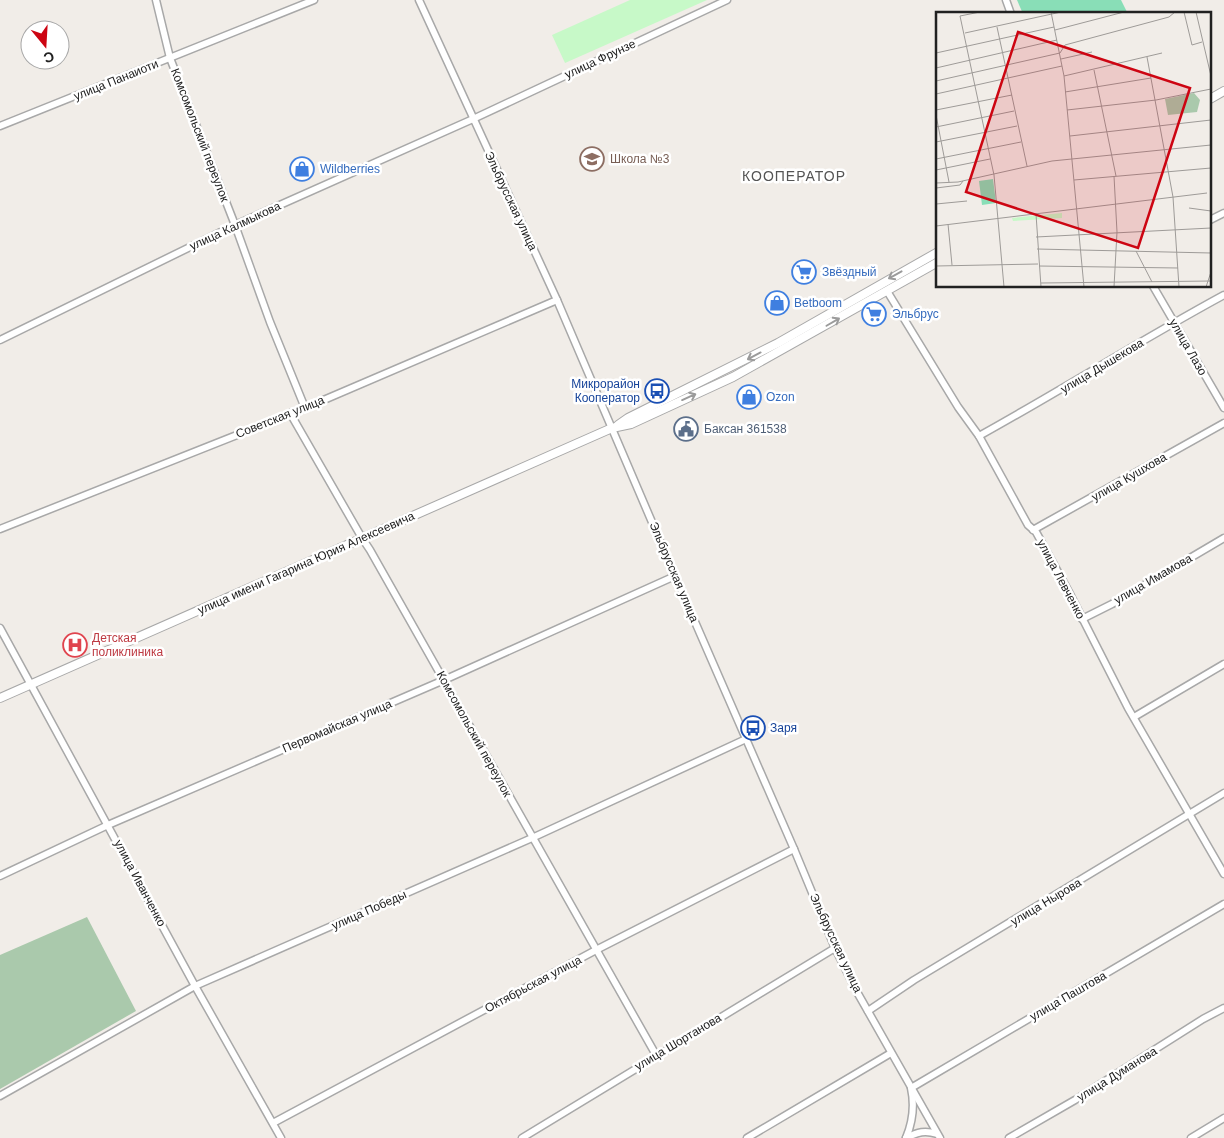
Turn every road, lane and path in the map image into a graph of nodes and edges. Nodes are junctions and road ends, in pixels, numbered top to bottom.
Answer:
1 (156, 0) edge
2 (314, 0) edge
3 (419, 0) edge
4 (727, 0) edge
5 (1006, 0) edge
6 (1010, 12) edge
7 (170, 58) junction
8 (1224, 91) edge
9 (1212, 98) edge
10 (473, 119) junction
11 (0, 126) edge
12 (1224, 213) edge
13 (1212, 219) edge
14 (235, 225) junction
15 (936, 253) edge
16 (936, 263) edge
17 (1154, 288) edge
18 (887, 291) junction
19 (1224, 296) edge
20 (557, 300) junction
21 (1174, 323) junction
22 (0, 340) edge
23 (304, 408) junction
24 (1224, 408) edge
25 (290, 413) junction
26 (1224, 423) edge
27 (612, 428) junction
28 (979, 436) junction
29 (0, 529) edge
30 (1033, 530) junction
31 (362, 538) junction
32 (1224, 538) edge
33 (675, 576) junction
34 (1082, 619) junction
35 (0, 628) edge
36 (1224, 664) edge
37 (444, 680) junction
38 (31, 684) junction
39 (0, 698) edge
40 (1134, 717) junction
41 (746, 739) junction
42 (1224, 793) edge
43 (1189, 814) junction
44 (108, 825) junction
45 (532, 838) junction
46 (794, 849) junction
47 (1224, 874) edge
48 (0, 876) edge
49 (1224, 904) edge
50 (836, 948) junction
51 (596, 950) junction
52 (196, 986) junction
53 (1224, 1008) edge
54 (868, 1011) junction
55 (891, 1053) junction
56 (656, 1055) junction
57 (910, 1088) junction
58 (0, 1096) edge
59 (1224, 1118) edge
60 (273, 1123) junction
61 (938, 1136) edge
62 (281, 1138) edge
63 (522, 1138) edge
64 (747, 1138) edge
65 (906, 1138) edge
66 (1009, 1138) edge
67 (1191, 1138) edge

1 - 7 street, Комсомольский переулок
2 - 7 street, улица Панаиоти
3 - 10 street, Эльбрусская улица
4 - 10 street, улица Фрунзе
5 - 6 street
7 - 11 street, улица Панаиоти
7 - 14 street, Комсомольский переулок
8 - 9 street
10 - 14 street, улица Калмыкова
10 - 20 street, Эльбрусская улица
12 - 13 street
14 - 22 street, улица Калмыкова
14 - 23 street, Комсомольский переулок
15 -> 27 street, улица имени Гагарина Юрия Алексеевича
16 - 18 street, улица имени Гагарина Юрия Алексеевича
17 - 21 street, улица Лазо
27 -> 18 street, улица имени Гагарина Юрия Алексеевича
18 - 28 street, улица Левченко
19 - 21 street, улица Дышекова
20 - 23 street, Советская улица
20 - 27 street, Эльбрусская улица
21 - 24 street, улица Лазо
21 - 28 street, улица Дышекова
23 - 25 street, Советская улица
25 - 29 street, Советская улица
25 - 31 street, Комсомольский переулок
26 - 30 street, улица Кушхова
27 - 31 street, улица имени Гагарина Юрия Алексеевича
27 - 33 street, Эльбрусская улица
28 - 30 street, улица Левченко
30 - 34 street, улица Левченко
31 - 37 street, Комсомольский переулок
31 - 38 street, улица имени Гагарина Юрия Алексеевича
32 - 34 street, улица Имамова
33 - 37 street, Первомайская улица
33 - 41 street, Эльбрусская улица
34 - 40 street, улица Левченко
35 - 38 street, улица Иванченко
36 - 40 street
37 - 44 street, Первомайская улица
37 - 45 street, Комсомольский переулок
38 - 39 street, улица имени Гагарина Юрия Алексеевича
38 - 44 street, улица Иванченко
40 - 43 street, улица Левченко
41 - 45 street, улица Победы
41 - 46 street, Эльбрусская улица
42 - 43 street, улица Нырова
43 - 47 street, улица Левченко
43 - 54 street, улица Нырова
44 - 48 street, Первомайская улица
44 - 52 street, улица Иванченко
45 - 51 street, Комсомольский переулок
45 - 52 street, улица Победы
46 - 50 street, Эльбрусская улица
46 - 51 street, Октябрьская улица
49 - 57 street, улица Паштова
50 - 54 street, Эльбрусская улица
50 - 56 street, улица Шортанова
51 - 56 street, Комсомольский переулок
51 - 60 street, Октябрьская улица
52 - 58 street, улица Победы
52 - 60 street, улица Иванченко
53 - 66 street, улица Думанова
54 - 55 street, Эльбрусская улица
55 - 57 street, Эльбрусская улица
55 - 64 street
56 - 63 street, улица Шортанова
57 - 61 street, Эльбрусская улица
57 - 65 street
59 - 67 street
60 - 62 street, улица Иванченко
61 - 65 street

